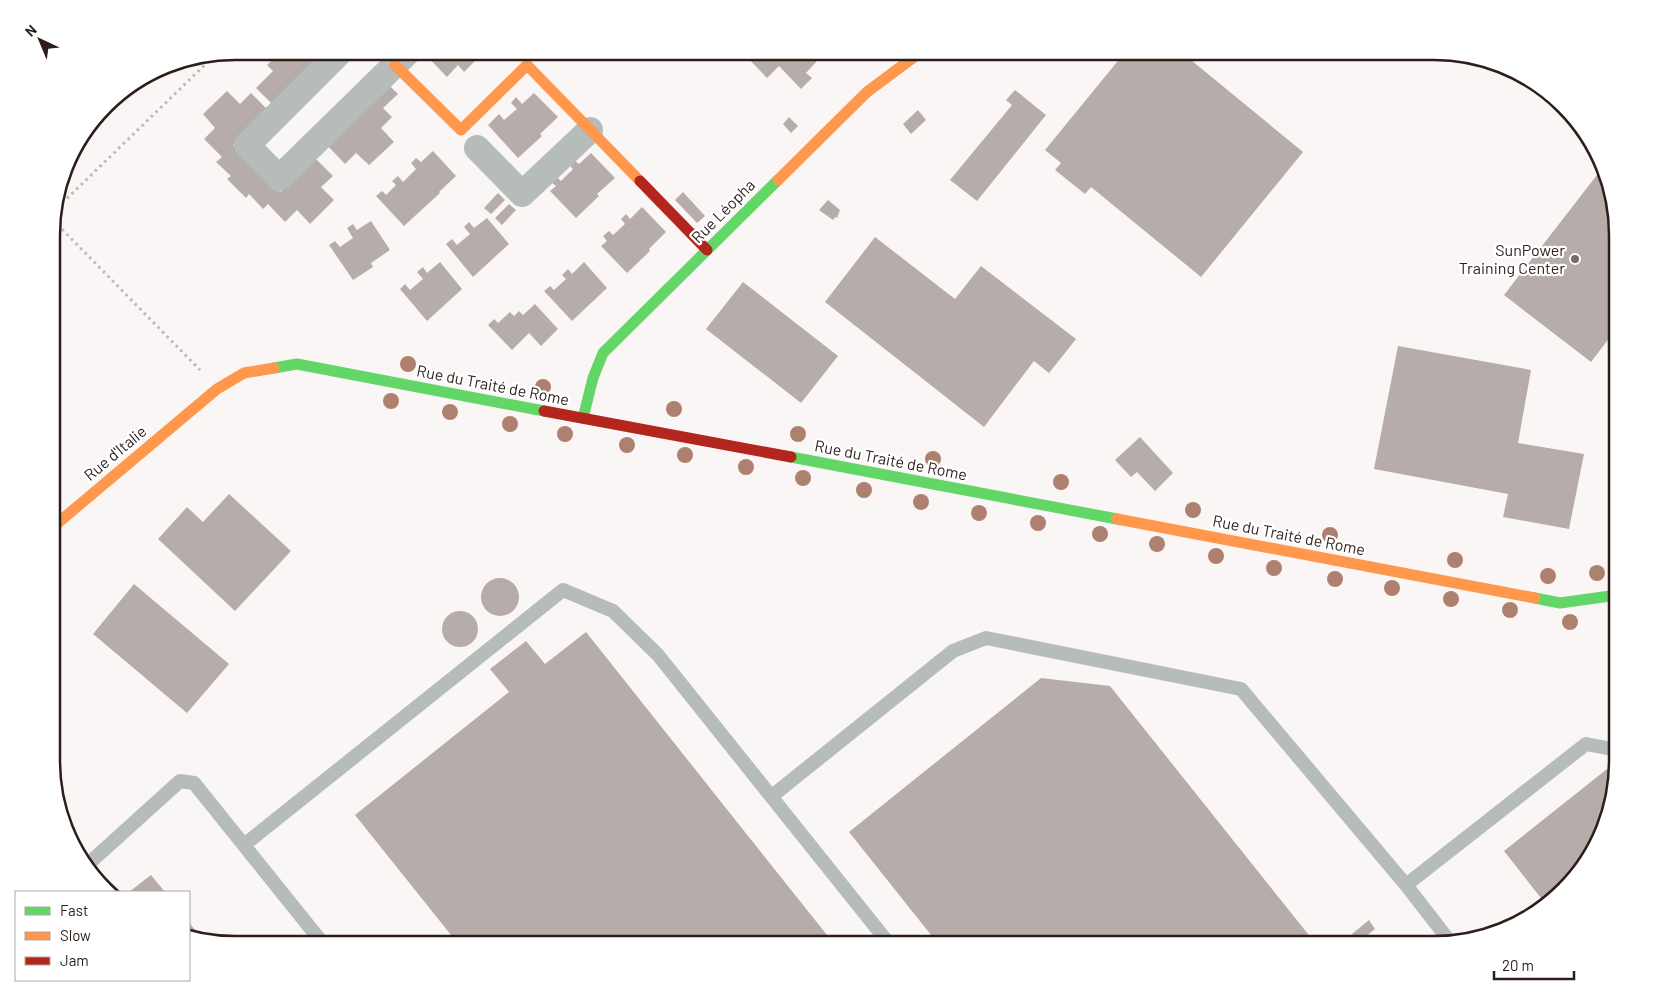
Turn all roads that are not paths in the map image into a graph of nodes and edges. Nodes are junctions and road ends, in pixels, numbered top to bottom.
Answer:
1 (333, 60) edge
2 (400, 60) edge
3 (404, 60) edge
4 (910, 60) edge
5 (590, 130) junction
6 (477, 148) dead end
7 (706, 250) junction
8 (583, 418) junction
9 (175, 424) joint
10 (60, 521) edge
11 (1609, 596) edge
12 (1609, 748) edge
13 (772, 796) junction
14 (244, 845) junction
15 (92, 861) edge
16 (1406, 885) junction
17 (317, 936) edge
18 (884, 936) edge
19 (1446, 936) edge

1 - 2 street
3 - 5 street
4 - 7 street, Rue Léopha
5 - 6 street
5 - 7 street
7 - 8 street, Rue Léopha
8 - 9 street, Rue du Traité de Rome
8 - 11 street, Rue du Traité de Rome
9 - 10 street, Rue d'Italie
12 - 16 lane
13 - 14 lane
13 - 16 lane
13 - 18 lane
14 - 15 lane
14 - 17 lane
16 - 19 lane

